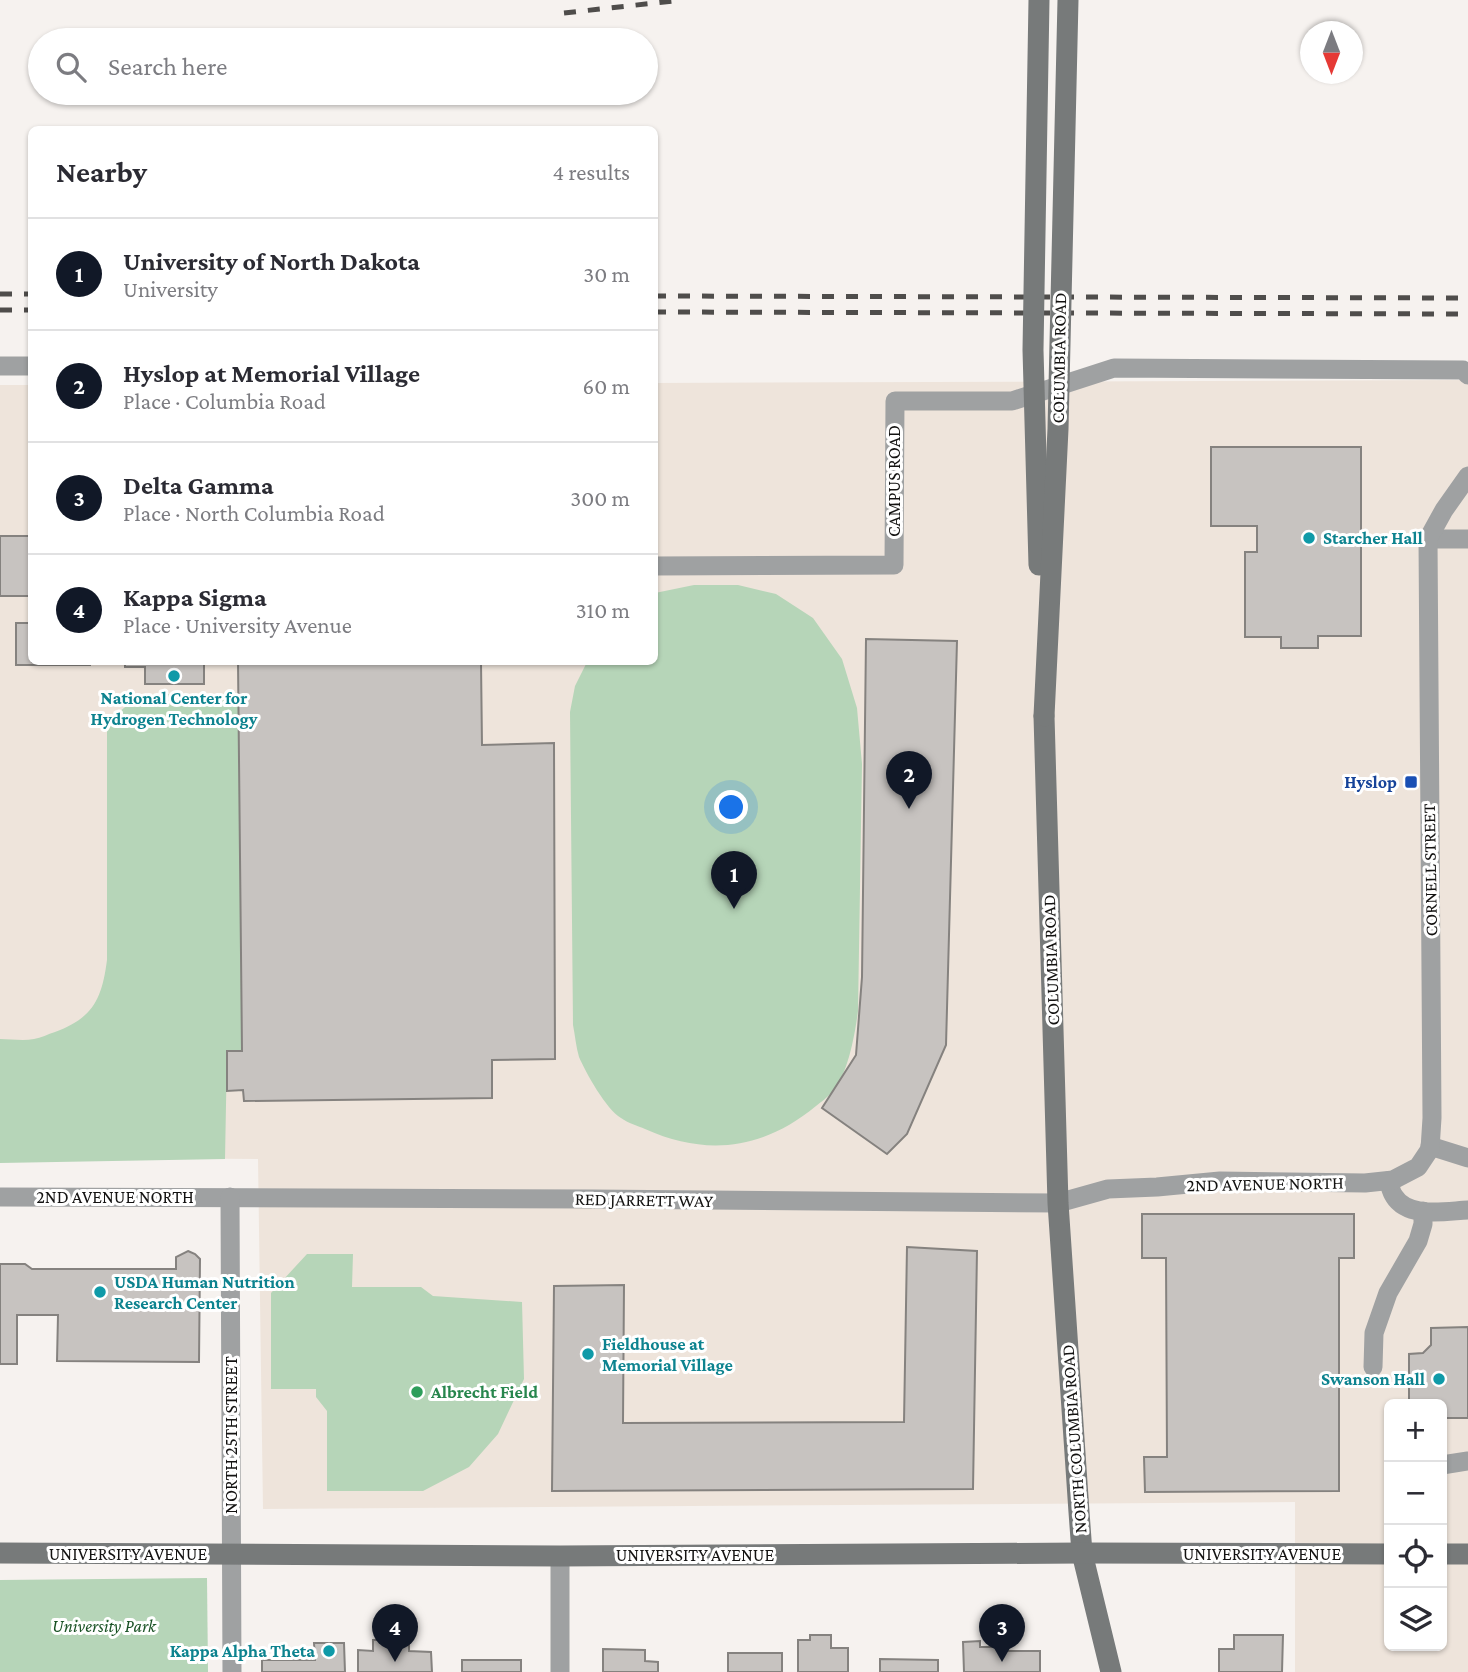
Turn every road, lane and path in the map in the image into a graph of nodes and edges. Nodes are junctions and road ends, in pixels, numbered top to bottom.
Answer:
1 (1039, 0) edge
2 (1068, 0) edge
3 (0, 366) edge
4 (28, 366) edge
5 (1468, 376) edge
6 (1468, 476) edge
7 (1427, 539) junction
8 (1468, 540) edge
9 (658, 566) edge
10 (1044, 716) junction
11 (1430, 1146) junction
12 (1468, 1158) edge
13 (1388, 1181) junction
14 (0, 1198) edge
15 (230, 1198) junction
16 (1058, 1203) junction
17 (1468, 1210) edge
18 (1423, 1211) junction
19 (1373, 1367) dead end
20 (1468, 1461) edge
21 (1447, 1464) edge
22 (0, 1553) edge
23 (1082, 1553) junction
24 (1384, 1554) edge
25 (1447, 1554) edge
26 (1468, 1554) edge
27 (232, 1555) junction
28 (560, 1556) junction
29 (232, 1672) edge
30 (560, 1672) edge
31 (1111, 1672) edge

1 - 10 main road, COLUMBIA ROAD, bridge
2 - 10 main road, COLUMBIA ROAD, bridge
3 - 4 street
5 - 9 street, CAMPUS ROAD
6 - 7 street
7 - 8 street
7 - 11 street, CORNELL STREET
10 - 16 main road, COLUMBIA ROAD
11 - 12 street
11 - 13 street, 2ND AVENUE NORTH
13 - 16 street, 2ND AVENUE NORTH
13 - 18 street
14 - 15 street, 2ND AVENUE NORTH
15 - 16 street, RED JARRETT WAY
15 - 27 street, NORTH 25TH STREET
16 - 23 main road, NORTH COLUMBIA ROAD
17 - 18 street
18 - 19 street
20 - 21 street
22 - 27 main road, UNIVERSITY AVENUE
23 - 24 main road, UNIVERSITY AVENUE
23 - 28 main road, UNIVERSITY AVENUE
23 - 31 main road, NORTH COLUMBIA ROAD
25 - 26 main road
27 - 28 main road, UNIVERSITY AVENUE
27 - 29 street, NORTH 25TH STREET
28 - 30 street

